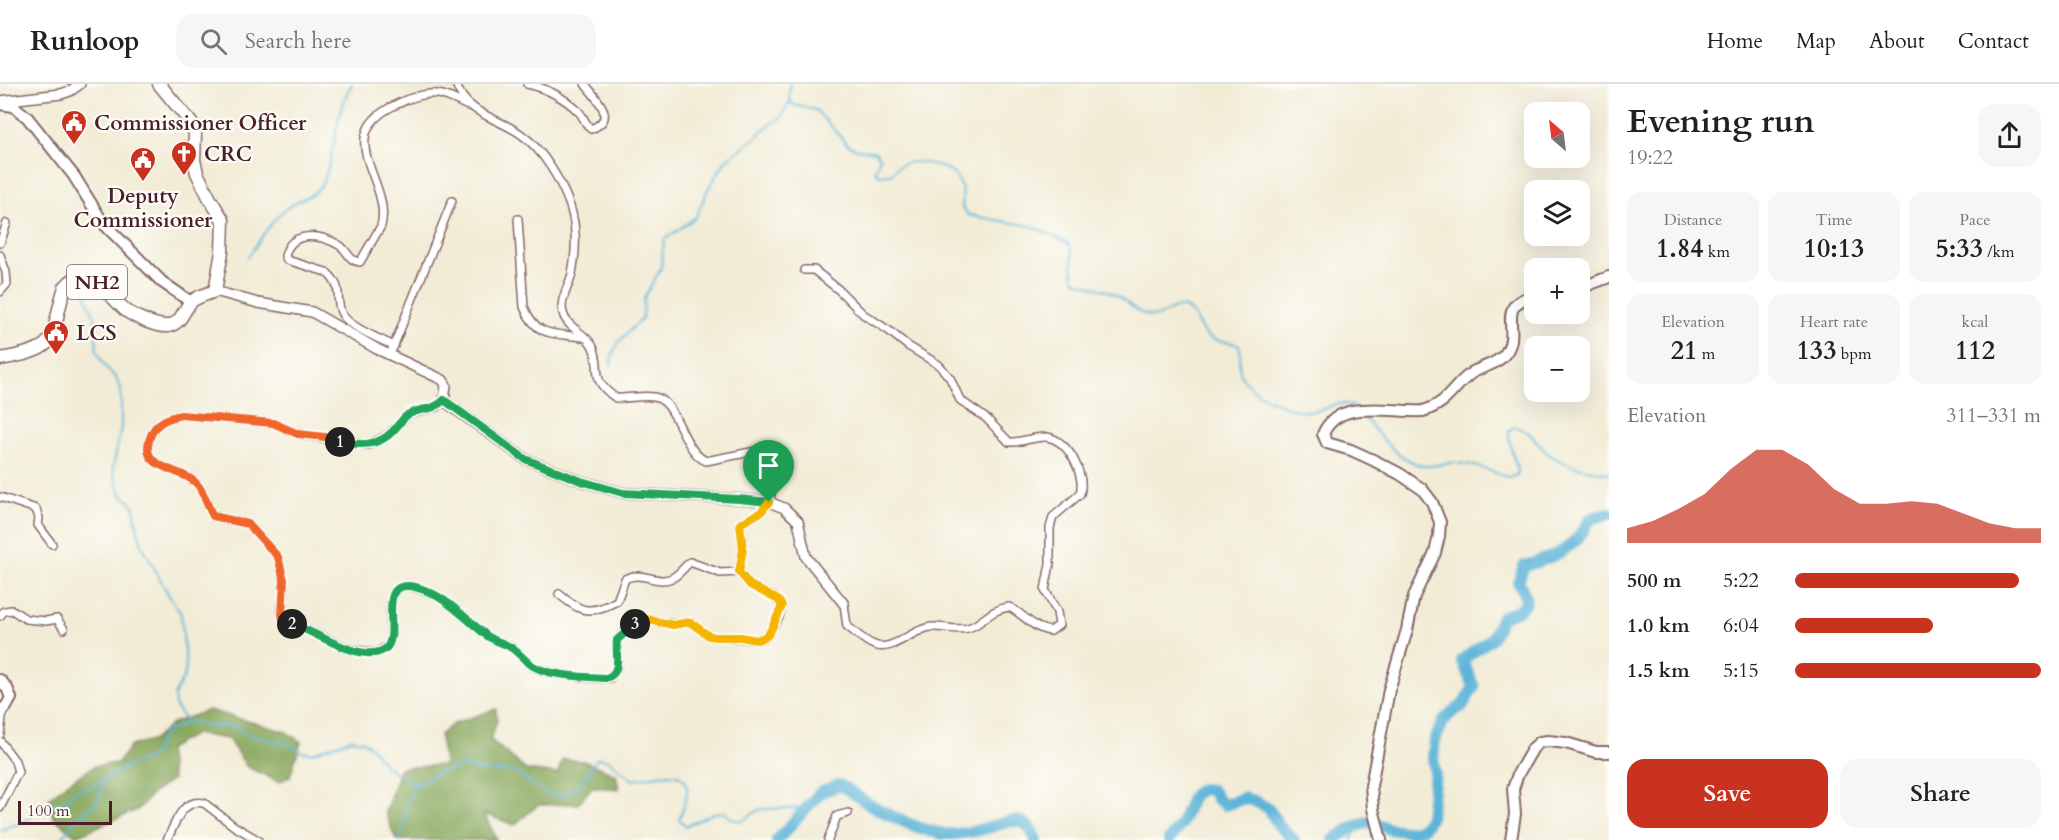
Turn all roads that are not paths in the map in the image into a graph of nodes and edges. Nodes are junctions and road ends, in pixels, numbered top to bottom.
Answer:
1 (80, 84) edge
2 (159, 84) edge
3 (456, 84) edge
4 (527, 84) edge
5 (585, 84) edge
6 (0, 102) edge
7 (470, 106) junction
8 (452, 201) dead end
9 (518, 219) dead end
10 (7, 223) dead end
11 (0, 243) edge
12 (0, 255) edge
13 (804, 270) dead end
14 (1609, 277) edge
15 (1590, 284) edge
16 (215, 291) junction
17 (0, 292) edge
18 (1524, 298) edge
19 (191, 302) junction
20 (585, 338) junction
21 (392, 351) junction
22 (0, 358) edge
23 (444, 400) junction
24 (0, 496) edge
25 (769, 502) junction
26 (51, 544) dead end
27 (739, 572) junction
28 (559, 594) dead end
29 (844, 604) joint
30 (0, 616) edge
31 (64, 629) dead end
32 (0, 680) edge
33 (1, 710) edge
34 (0, 734) edge
35 (0, 741) edge
36 (1609, 752) edge
37 (0, 808) edge
38 (848, 813) dead end
39 (167, 840) edge
40 (258, 840) edge
41 (828, 840) edge
42 (1381, 840) edge
43 (1511, 840) edge

1 - 6 street
2 - 16 highway
3 - 7 street
4 - 5 street
6 - 19 main road
7 - 20 street
7 - 21 street
8 - 21 street
9 - 20 street
10 - 11 street
12 - 17 street
13 - 29 street
14 - 15 main road
16 - 19 highway, NH2
16 - 21 street
18 - 42 main road
19 - 22 highway, NH2
20 - 25 street
21 - 23 street
23 - 25 street
23 - 27 street
24 - 26 street
25 - 27 street
25 - 29 street
27 - 28 street
30 - 31 street
32 - 33 main road
33 - 34 street
35 - 37 street
36 - 43 main road
38 - 41 street
39 - 40 street

